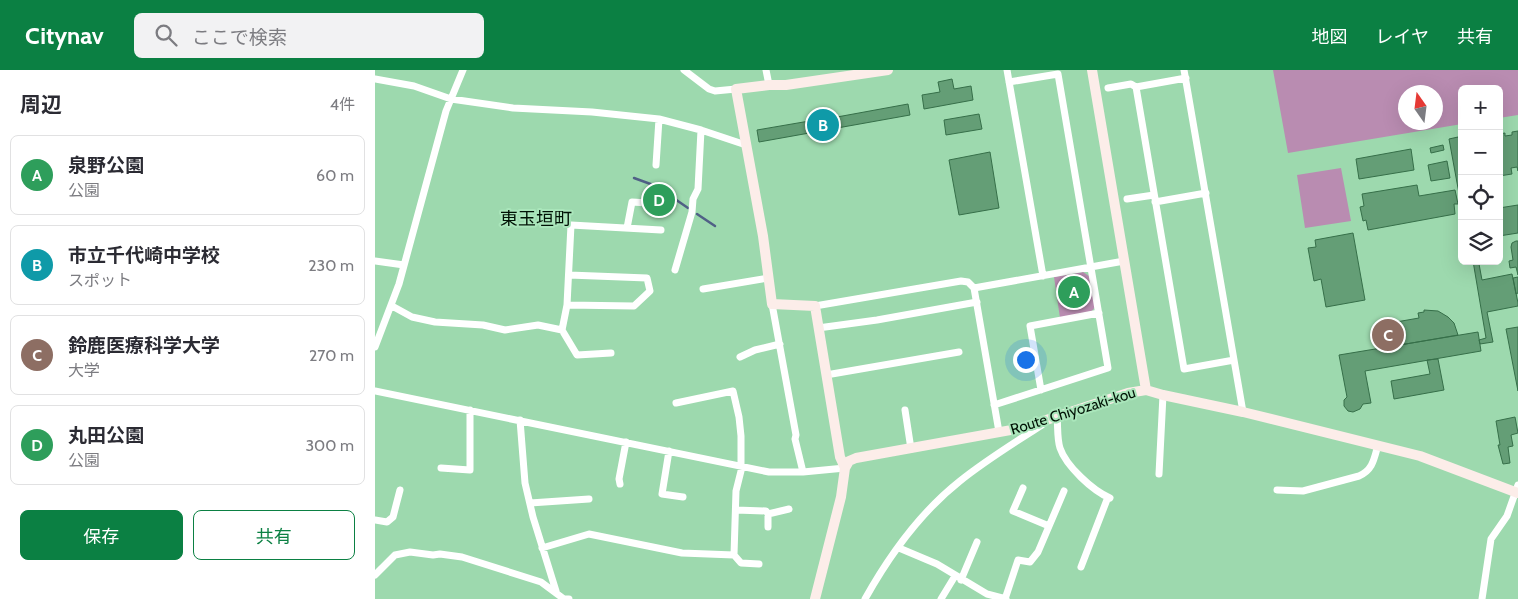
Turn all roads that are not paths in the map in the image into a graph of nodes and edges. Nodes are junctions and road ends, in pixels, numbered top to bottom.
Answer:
1 (463, 70) edge
2 (684, 70) edge
3 (766, 70) edge
4 (888, 70) edge
5 (1007, 70) edge
6 (1092, 70) edge
7 (1185, 70) edge
8 (1186, 78) junction
9 (375, 79) edge
10 (1009, 82) junction
11 (769, 85) junction
12 (1136, 87) junction
13 (1108, 88) dead end
14 (736, 89) junction
15 (451, 99) junction
16 (659, 119) junction
17 (701, 130) junction
18 (745, 145) junction
19 (656, 165) dead end
20 (1206, 193) junction
21 (1155, 198) junction
22 (1127, 199) dead end
23 (648, 203) dead end
24 (627, 228) junction
25 (661, 230) dead end
26 (375, 261) edge
27 (1123, 261) junction
28 (404, 265) junction
29 (1091, 267) junction
30 (675, 270) dead end
31 (569, 275) junction
32 (1043, 276) junction
33 (768, 278) junction
34 (974, 288) junction
35 (703, 289) dead end
36 (977, 302) junction
37 (772, 304) junction
38 (567, 305) junction
39 (392, 306) junction
40 (815, 306) junction
41 (1099, 314) junction
42 (818, 328) junction
43 (562, 330) junction
44 (780, 344) junction
45 (375, 347) edge
46 (959, 352) dead end
47 (611, 353) dead end
48 (740, 357) dead end
49 (1234, 360) junction
50 (826, 375) junction
51 (375, 390) edge
52 (1041, 390) junction
53 (1146, 390) junction
54 (1163, 395) junction
55 (676, 402) dead end
56 (995, 405) junction
57 (470, 410) junction
58 (905, 410) dead end
59 (1243, 412) junction
60 (1055, 417) junction
61 (520, 420) junction
62 (999, 432) junction
63 (626, 442) junction
64 (1378, 445) junction
65 (911, 449) junction
66 (669, 451) junction
67 (740, 466) junction
68 (441, 468) dead end
69 (845, 468) junction
70 (803, 472) junction
71 (1159, 474) dead end
72 (620, 484) dead end
73 (1023, 488) dead end
74 (400, 490) dead end
75 (1277, 490) dead end
76 (1517, 490) edge
77 (1064, 491) dead end
78 (683, 497) dead end
79 (589, 500) dead end
80 (530, 503) junction
81 (789, 509) dead end
82 (736, 510) junction
83 (768, 514) junction
84 (375, 520) edge
85 (1049, 526) junction
86 (768, 528) dead end
87 (977, 542) dead end
88 (542, 548) junction
89 (899, 548) junction
90 (734, 556) junction
91 (759, 564) dead end
92 (1081, 567) dead end
93 (375, 575) edge
94 (958, 578) junction
95 (557, 595) edge
96 (986, 596) edge
97 (569, 599) edge
98 (815, 599) edge
99 (865, 599) edge
100 (941, 599) edge
101 (1005, 599) edge
102 (1482, 599) edge

1 - 15 street
2 - 14 street
3 - 11 street
4 - 11 street
5 - 10 street
6 - 27 street
7 - 8 street
8 - 12 street
8 - 20 street
9 - 15 street
10 - 29 street
10 - 32 street
11 - 14 street
12 - 13 street
12 - 21 street
14 - 18 street
15 - 16 street
15 - 28 street
16 - 17 street
16 - 19 street
17 - 18 street
17 - 30 street
18 - 33 street
20 - 21 street
20 - 49 street
21 - 22 street
21 - 49 street
23 - 24 street
24 - 25 street
24 - 31 street
26 - 28 street
27 - 29 street
27 - 53 street
28 - 39 street
29 - 32 street
29 - 41 street
31 - 38 street
31 - 38 street
32 - 34 street
33 - 35 street
33 - 37 street
34 - 36 street
34 - 40 street
36 - 42 street
36 - 56 street
37 - 40 street
37 - 44 street
38 - 43 street
39 - 43 street
39 - 45 street
40 - 42 street
41 - 52 street
41 - 52 street
42 - 50 street
43 - 47 street
44 - 48 street
44 - 70 street
46 - 50 street
49 - 59 street
50 - 69 street
51 - 57 street
52 - 56 street
53 - 54 street, Route Chiyozaki-kou
53 - 60 street, Route Chiyozaki-kou
54 - 59 street, Route Chiyozaki-kou
54 - 71 street
55 - 67 street
56 - 62 street
57 - 61 street
57 - 68 street
58 - 65 street
59 - 64 street, Route Chiyozaki-kou
60 - 62 street, Route Chiyozaki-kou
60 - 89 street
60 - 92 street
61 - 63 street
61 - 80 street
62 - 65 street, Route Chiyozaki-kou
63 - 66 street
63 - 72 street
64 - 75 street
64 - 76 street, Route Chiyozaki-kou
65 - 69 street, Route Chiyozaki-kou
66 - 67 street
66 - 78 street
67 - 70 street
67 - 82 street
69 - 70 street
69 - 98 street
73 - 85 street
74 - 84 street
76 - 102 street
77 - 85 street
79 - 80 street
80 - 88 street
81 - 83 street
82 - 83 street
82 - 90 street
83 - 86 street
85 - 101 street
87 - 94 street
88 - 90 street
88 - 95 street
89 - 94 street
89 - 99 street
90 - 91 street
93 - 95 street
94 - 96 street
94 - 100 street
95 - 97 street
96 - 101 street

